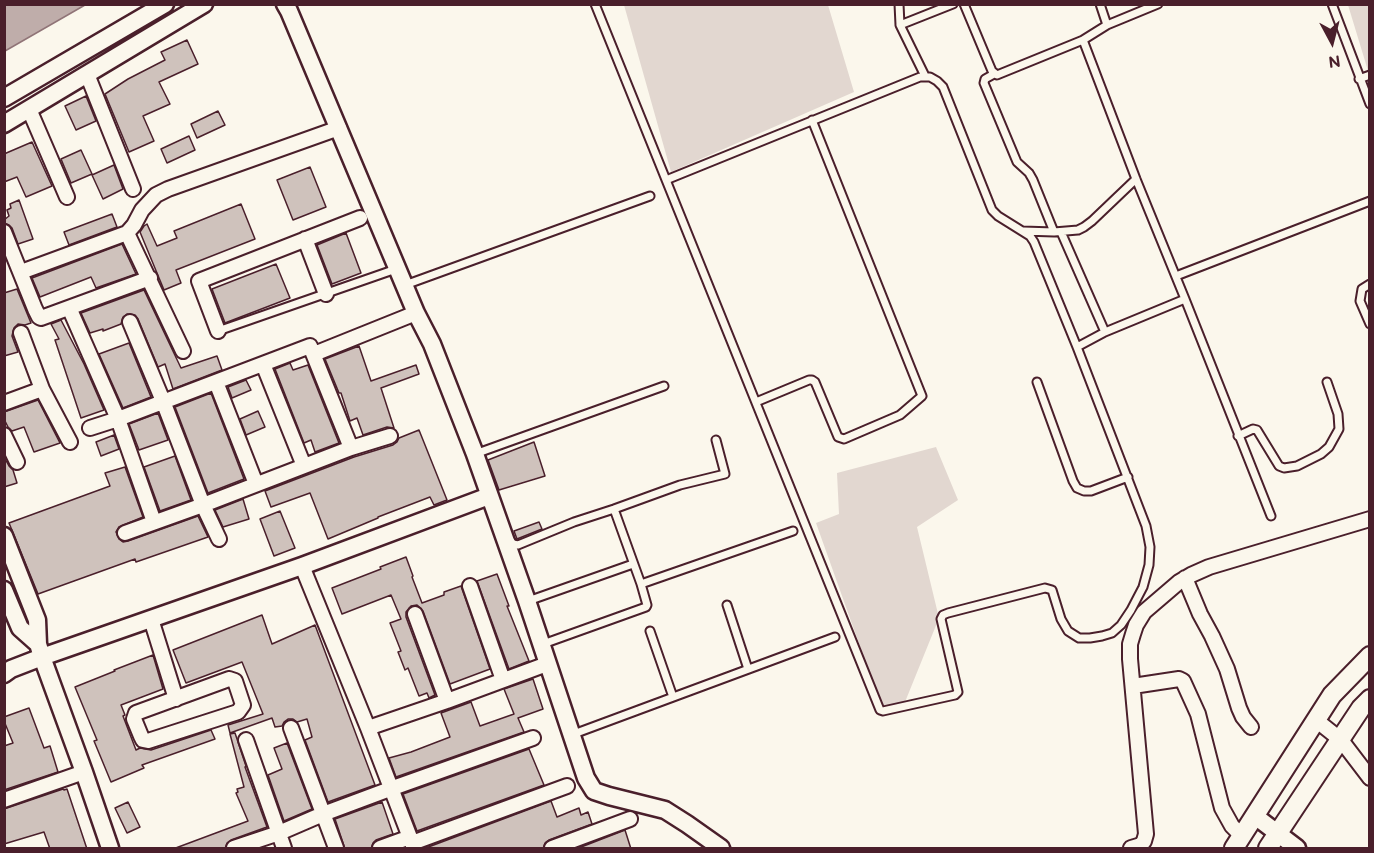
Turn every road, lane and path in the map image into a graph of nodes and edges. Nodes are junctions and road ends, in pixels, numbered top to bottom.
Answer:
1 (165, 4) edge
2 (204, 4) edge
3 (285, 4) edge
4 (595, 4) edge
5 (899, 4) edge
6 (953, 4) edge
7 (964, 4) edge
8 (1100, 4) edge
9 (1158, 4) edge
10 (1332, 4) edge
11 (900, 25) junction
12 (1107, 25) junction
13 (1083, 40) junction
14 (87, 74) junction
15 (994, 74) junction
16 (1370, 75) edge
17 (925, 76) junction
18 (1359, 79) junction
19 (4, 98) edge
20 (1370, 104) edge
21 (29, 109) junction
22 (812, 120) junction
23 (4, 124) edge
24 (339, 128) junction
25 (1136, 179) junction
26 (666, 180) junction
27 (133, 189) dead end
28 (650, 196) dead end
29 (67, 197) dead end
30 (1370, 201) edge
31 (360, 218) dead end
32 (1023, 231) junction
33 (4, 232) edge
34 (127, 232) junction
35 (1057, 232) junction
36 (305, 239) junction
37 (398, 268) junction
38 (21, 272) junction
39 (1176, 276) junction
40 (150, 278) junction
41 (1370, 284) edge
42 (405, 285) junction
43 (326, 294) junction
44 (1185, 299) junction
45 (71, 312) dead end
46 (416, 313) junction
47 (130, 322) dead end
48 (1370, 324) edge
49 (218, 332) joint
50 (1105, 332) junction
51 (21, 333) dead end
52 (1077, 347) junction
53 (183, 351) dead end
54 (314, 354) junction
55 (263, 364) junction
56 (216, 382) junction
57 (1037, 382) dead end
58 (1327, 382) dead end
59 (664, 386) dead end
60 (42, 390) junction
61 (163, 401) junction
62 (4, 402) edge
63 (756, 402) junction
64 (118, 419) junction
65 (90, 428) dead end
66 (4, 435) edge
67 (390, 436) dead end
68 (1238, 436) junction
69 (716, 440) dead end
70 (70, 442) dead end
71 (351, 448) junction
72 (475, 454) junction
73 (17, 462) dead end
74 (304, 466) junction
75 (1128, 477) junction
76 (256, 484) junction
77 (492, 497) junction
78 (203, 505) junction
79 (614, 509) junction
80 (1271, 516) dead end
81 (1370, 519) edge
82 (154, 522) junction
83 (793, 531) dead end
84 (125, 533) dead end
85 (4, 536) edge
86 (219, 539) dead end
87 (633, 564) junction
88 (10, 566) edge
89 (302, 566) junction
90 (1185, 578) junction
91 (641, 584) junction
92 (470, 586) dead end
93 (4, 590) edge
94 (526, 601) junction
95 (727, 605) dead end
96 (415, 614) dead end
97 (151, 619) junction
98 (650, 631) dead end
99 (835, 637) dead end
100 (541, 644) junction
101 (40, 651) junction
102 (1370, 656) edge
103 (547, 664) junction
104 (748, 669) junction
105 (4, 674) edge
106 (503, 680) junction
107 (1133, 686) junction
108 (673, 697) junction
109 (176, 699) junction
110 (1370, 699) edge
111 (447, 701) junction
112 (1316, 720) junction
113 (1251, 727) dead end
114 (291, 728) dead end
115 (368, 728) junction
116 (572, 735) junction
117 (534, 738) dead end
118 (246, 740) dead end
119 (1341, 740) junction
120 (84, 772) junction
121 (1370, 778) edge
122 (567, 786) dead end
123 (390, 789) junction
124 (4, 800) edge
125 (323, 814) junction
126 (1254, 816) junction
127 (630, 819) dead end
128 (279, 833) junction
129 (1273, 841) edge
130 (1238, 842) edge
131 (412, 843) edge
132 (110, 849) edge
133 (234, 849) edge
134 (284, 849) edge
135 (336, 849) edge
136 (380, 849) edge
137 (552, 849) edge
138 (721, 849) edge
139 (1131, 849) edge
140 (1297, 849) edge

1 - 19 street
2 - 14 street
3 - 24 street
4 - 26 lane
5 - 11 lane
6 - 11 lane
7 - 15 lane
8 - 12 lane
9 - 12 lane
10 - 18 lane
11 - 17 lane
12 - 13 lane
13 - 15 lane
13 - 25 lane
14 - 21 street
14 - 27 street
15 - 35 lane
16 - 18 lane
17 - 22 lane
17 - 32 lane
18 - 20 lane
21 - 23 street
21 - 29 street
22 - 26 lane
22 - 63 lane
24 - 34 street
24 - 37 street
25 - 35 lane
25 - 39 lane
26 - 63 lane
28 - 42 lane
30 - 39 lane
31 - 36 street
32 - 35 lane
32 - 52 lane
33 - 38 street
34 - 38 street
34 - 40 street
35 - 50 lane
36 - 43 street
36 - 49 street
37 - 42 street
37 - 43 lane
38 - 40 street
39 - 44 lane
40 - 53 street
41 - 48 lane
42 - 46 street
43 - 49 lane
44 - 50 lane
44 - 68 lane
45 - 64 street
46 - 54 street
46 - 72 street
47 - 61 street
50 - 52 lane
51 - 60 street
52 - 75 lane
54 - 55 street
54 - 71 street
55 - 56 street
55 - 74 street
56 - 61 street
56 - 76 street
57 - 75 lane
58 - 68 lane
59 - 72 lane
60 - 62 street
60 - 70 street
61 - 64 street
61 - 78 street
63 - 75 lane
64 - 65 street
64 - 82 street
66 - 73 street
67 - 71 street
68 - 80 lane
69 - 79 lane
71 - 74 street
72 - 77 street
74 - 76 street
76 - 78 street
77 - 79 lane
77 - 89 street
77 - 94 street
78 - 82 street
78 - 86 street
79 - 87 lane
81 - 90 street
82 - 84 street
83 - 91 lane
85 - 88 street
87 - 91 lane
87 - 94 lane
88 - 101 street
89 - 97 street
89 - 115 street
90 - 107 street
90 - 113 street
91 - 100 lane
92 - 106 street
93 - 101 street
94 - 100 street
95 - 104 lane
96 - 111 street
97 - 101 street
97 - 109 street
98 - 108 lane
99 - 104 lane
100 - 103 street
101 - 105 street
101 - 120 street
102 - 112 main road
103 - 106 street
103 - 116 street
104 - 108 lane
106 - 111 street
107 - 130 street
107 - 139 street
108 - 116 lane
109 - 109 street
110 - 119 main road
111 - 115 street
112 - 119 street
112 - 126 main road
114 - 125 street
115 - 123 street
116 - 138 street
117 - 123 street
118 - 128 street
119 - 121 street
119 - 129 main road
120 - 124 street
120 - 132 street
122 - 131 street
123 - 125 street
123 - 131 street
125 - 128 street
125 - 135 street
126 - 129 street
126 - 130 main road
127 - 137 street
128 - 133 street
128 - 134 street
129 - 140 street
131 - 136 street

